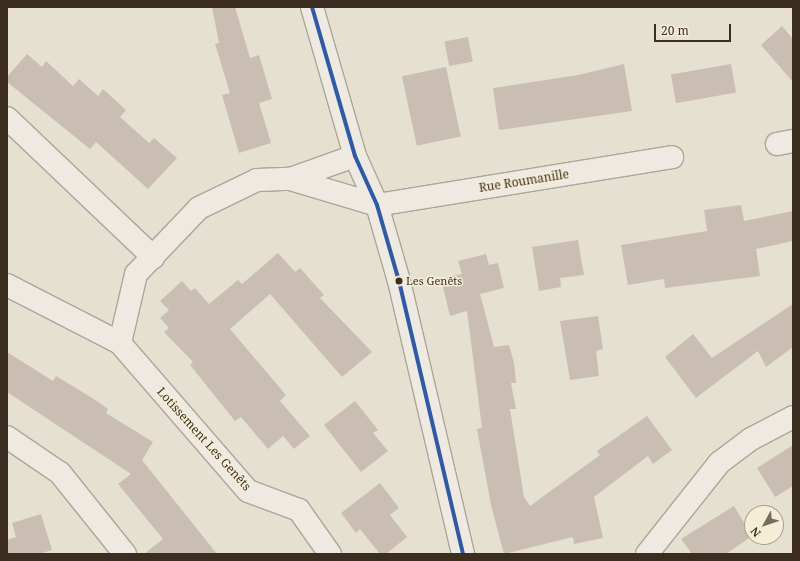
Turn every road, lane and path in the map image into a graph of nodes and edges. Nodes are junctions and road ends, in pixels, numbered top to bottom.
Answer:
1 (312, 7) edge
2 (7, 118) edge
3 (355, 156) junction
4 (672, 158) dead end
5 (290, 179) junction
6 (377, 205) junction
7 (152, 257) junction
8 (7, 285) edge
9 (120, 343) junction
10 (793, 417) edge
11 (7, 436) edge
12 (125, 554) edge
13 (330, 554) edge
14 (463, 554) edge
15 (646, 554) edge

1 - 3 street
2 - 7 street
3 - 5 street
3 - 6 street
4 - 6 street, Rue Roumanille
5 - 6 street
5 - 7 street
6 - 14 street
7 - 9 street
8 - 9 street, Lotissement Les Genêts
9 - 13 street, Lotissement Les Genêts
10 - 15 street
11 - 12 street

